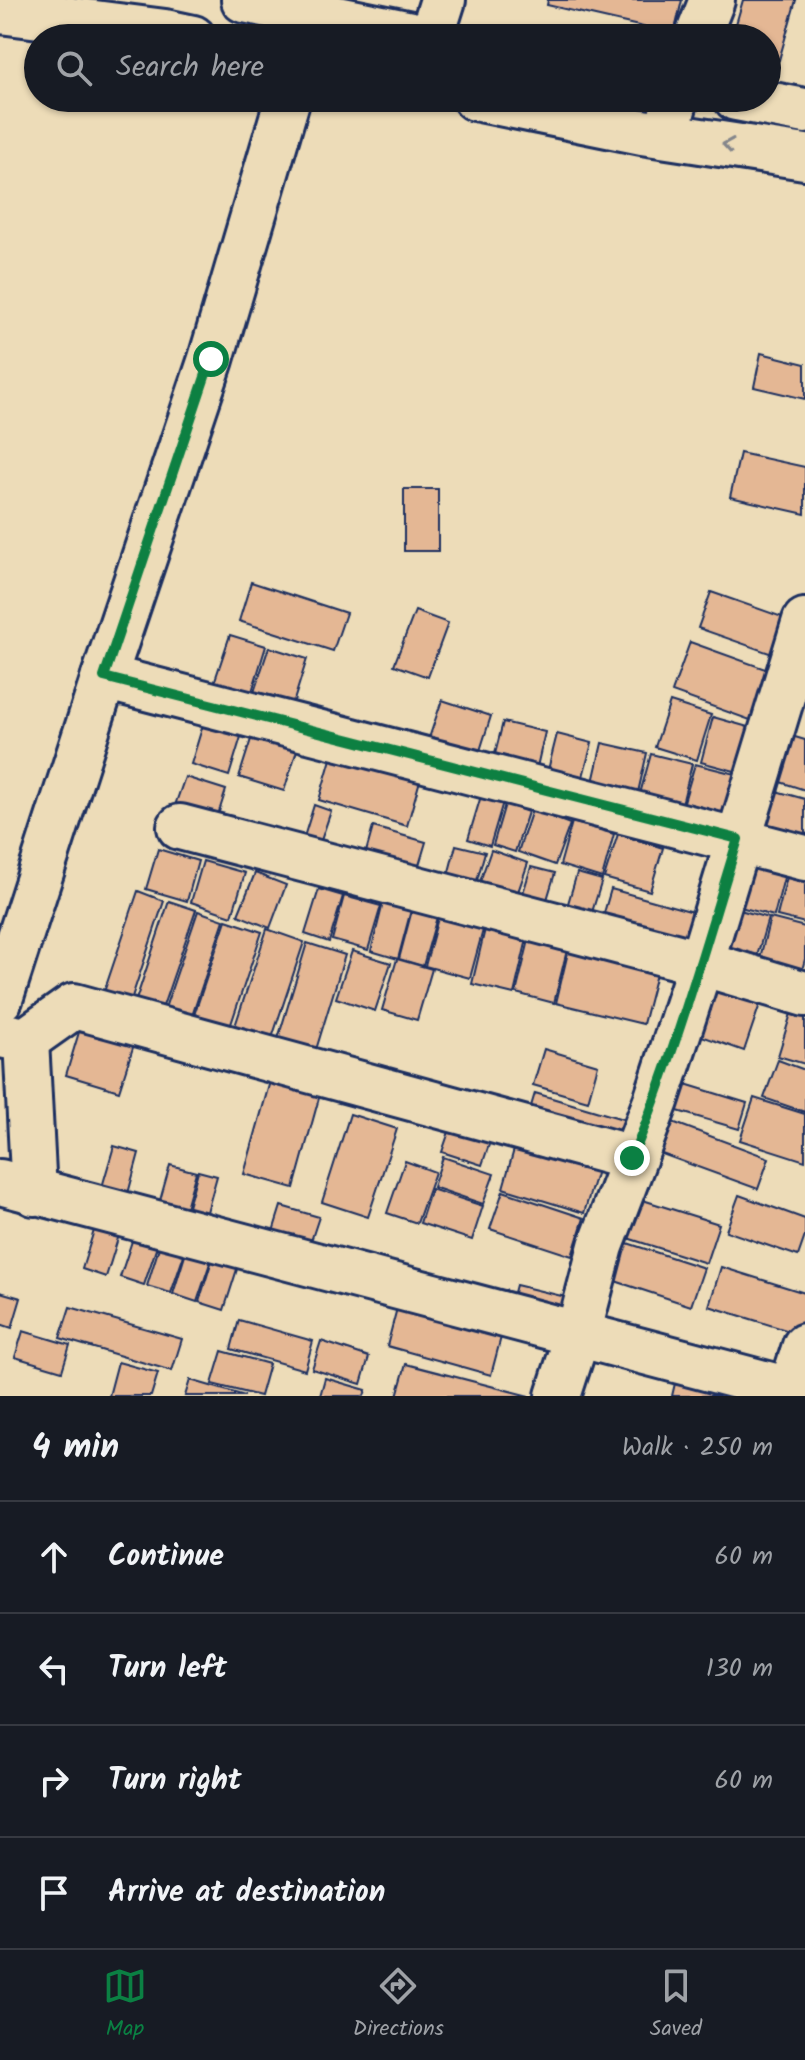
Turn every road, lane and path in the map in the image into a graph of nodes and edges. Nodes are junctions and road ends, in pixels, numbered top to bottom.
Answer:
1 (244, 0) edge
2 (443, 0) edge
3 (712, 0) edge
4 (0, 11) edge
5 (102, 24) edge
6 (362, 24) edge
7 (435, 24) edge
8 (703, 24) edge
9 (781, 106) edge
10 (805, 111) edge
11 (284, 112) edge
12 (619, 112) edge
13 (671, 117) edge
14 (805, 157) edge
15 (805, 621) edge
16 (104, 677) junction
17 (180, 827) dead end
18 (738, 839) junction
19 (805, 858) edge
20 (701, 963) junction
21 (805, 994) edge
22 (0, 999) edge
23 (13, 1037) edge
24 (632, 1158) junction
25 (17, 1188) edge
26 (578, 1334) junction
27 (805, 1346) edge
28 (790, 1393) edge
29 (558, 1396) edge

1 - 6 main road
2 - 7 main road
3 - 8 main road
4 - 5 main road
9 - 10 main road
11 - 16 main road
12 - 13 main road
14 -> 13 main road
15 - 18 main road
16 - 18 main road
16 - 22 main road
17 - 20 main road
18 - 19 main road
18 - 20 main road
20 - 21 main road
20 - 24 main road
23 - 24 main road
23 - 25 main road
24 - 26 main road
25 - 26 main road
26 - 28 main road
26 - 29 main road
27 - 28 main road

